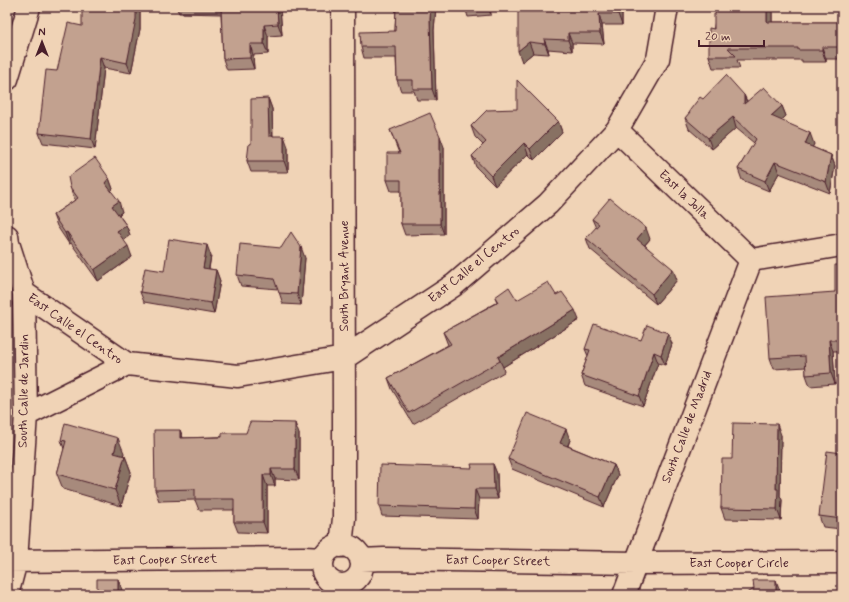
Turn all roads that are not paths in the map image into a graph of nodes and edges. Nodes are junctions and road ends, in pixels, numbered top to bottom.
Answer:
1 (29, 7) edge
2 (343, 7) edge
3 (667, 7) edge
4 (7, 79) edge
5 (617, 130) junction
6 (7, 236) edge
7 (842, 245) edge
8 (751, 260) junction
9 (24, 294) junction
10 (344, 358) junction
11 (127, 364) junction
12 (26, 415) junction
13 (341, 546) junction
14 (323, 559) junction
15 (361, 560) junction
16 (12, 561) edge
17 (842, 562) edge
18 (636, 563) junction
19 (340, 590) edge
20 (7, 595) edge
21 (624, 595) edge

1 - 4 street
2 - 10 street, South Bryant Avenue
3 - 5 street, East Calle el Centro
5 - 8 street, East la Jolla
5 - 10 street, East Calle el Centro
6 - 9 street, South Calle de Jardin
7 - 8 street
8 - 18 street, South Calle de Madrid
9 - 11 street, East Calle el Centro
9 - 12 street, South Calle de Jardin
10 - 11 street, East Calle el Centro
10 - 13 street, South Bryant Avenue
11 - 12 street, East Calle el Centro
12 - 16 street, South Calle de Jardin
13 - 14 street
13 - 15 street
14 - 16 street, East Cooper Street
14 - 19 street
15 - 18 street, East Cooper Street
15 - 19 street
16 - 20 street, South Calle de Jardin
17 - 18 street, East Cooper Circle
18 - 21 street, South Calle de Madrid

